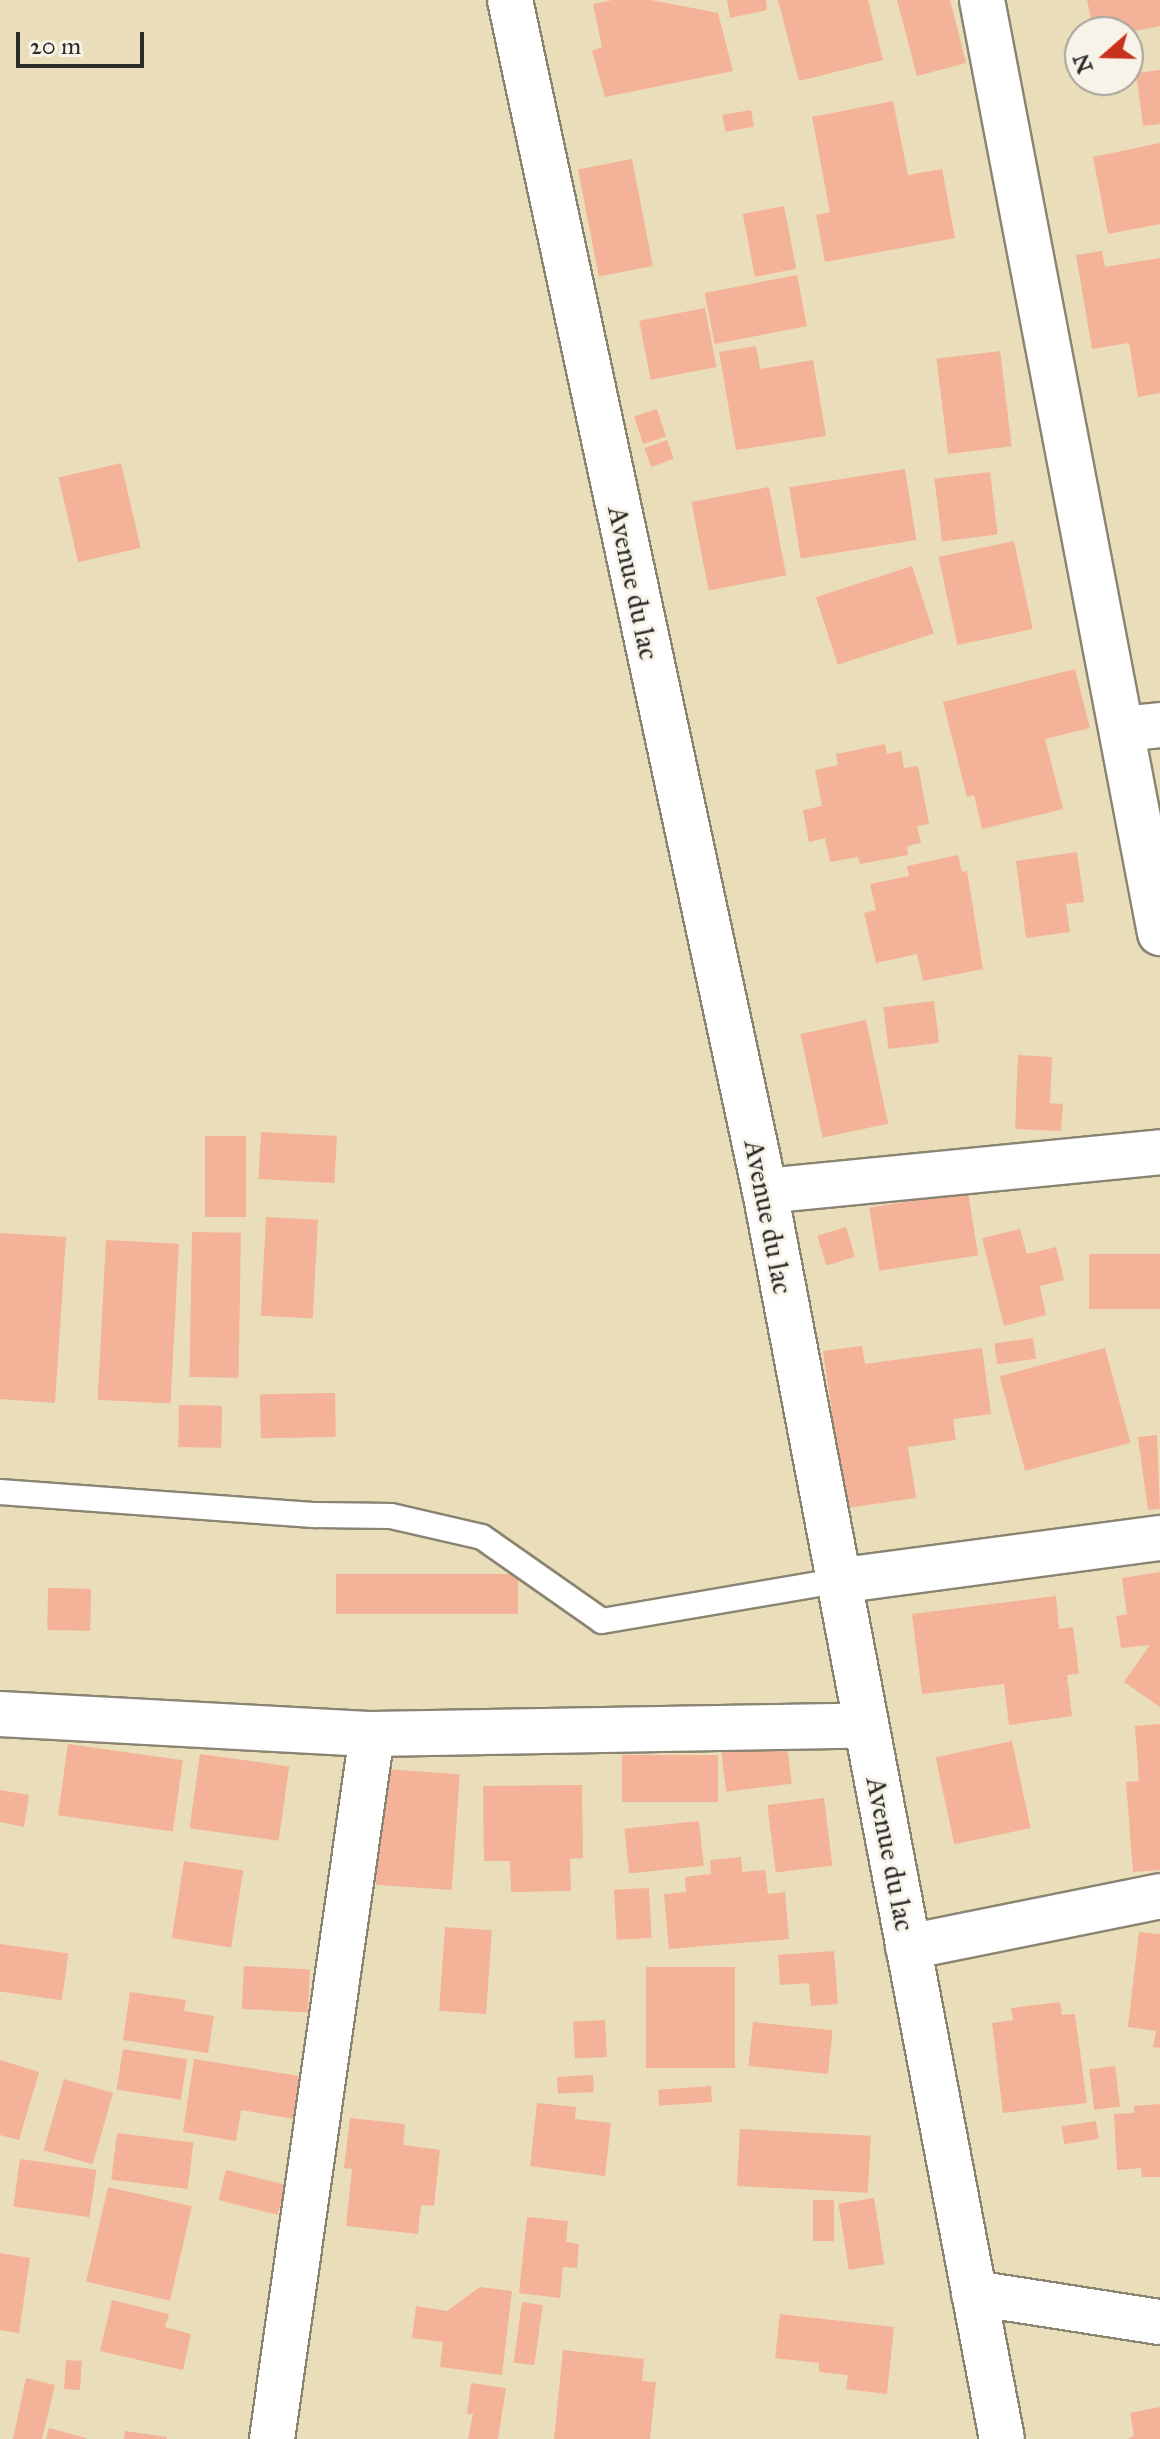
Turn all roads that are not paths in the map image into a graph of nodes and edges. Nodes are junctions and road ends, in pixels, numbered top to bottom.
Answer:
1 (510, 0) edge
2 (982, 0) edge
3 (1141, 727) edge
4 (1160, 933) edge
5 (1160, 1152) edge
6 (765, 1191) junction
7 (0, 1492) edge
8 (1160, 1538) edge
9 (837, 1581) junction
10 (2, 1720) edge
11 (865, 1725) junction
12 (372, 1734) junction
13 (1160, 1896) edge
14 (908, 1947) junction
15 (974, 2293) junction
16 (1160, 2322) edge
17 (272, 2439) edge
18 (1002, 2439) edge

1 - 6 street, Avenue du lac
2 - 3 street
3 - 4 street
5 - 6 street
6 - 9 street, Avenue du lac
7 - 9 lane
8 - 9 street
9 - 11 street, Avenue du lac
10 - 12 street
11 - 12 street
11 - 14 street, Avenue du lac
12 - 17 street
13 - 14 street
14 - 15 street, Avenue du lac
15 - 16 street
15 - 18 street, Avenue du lac

